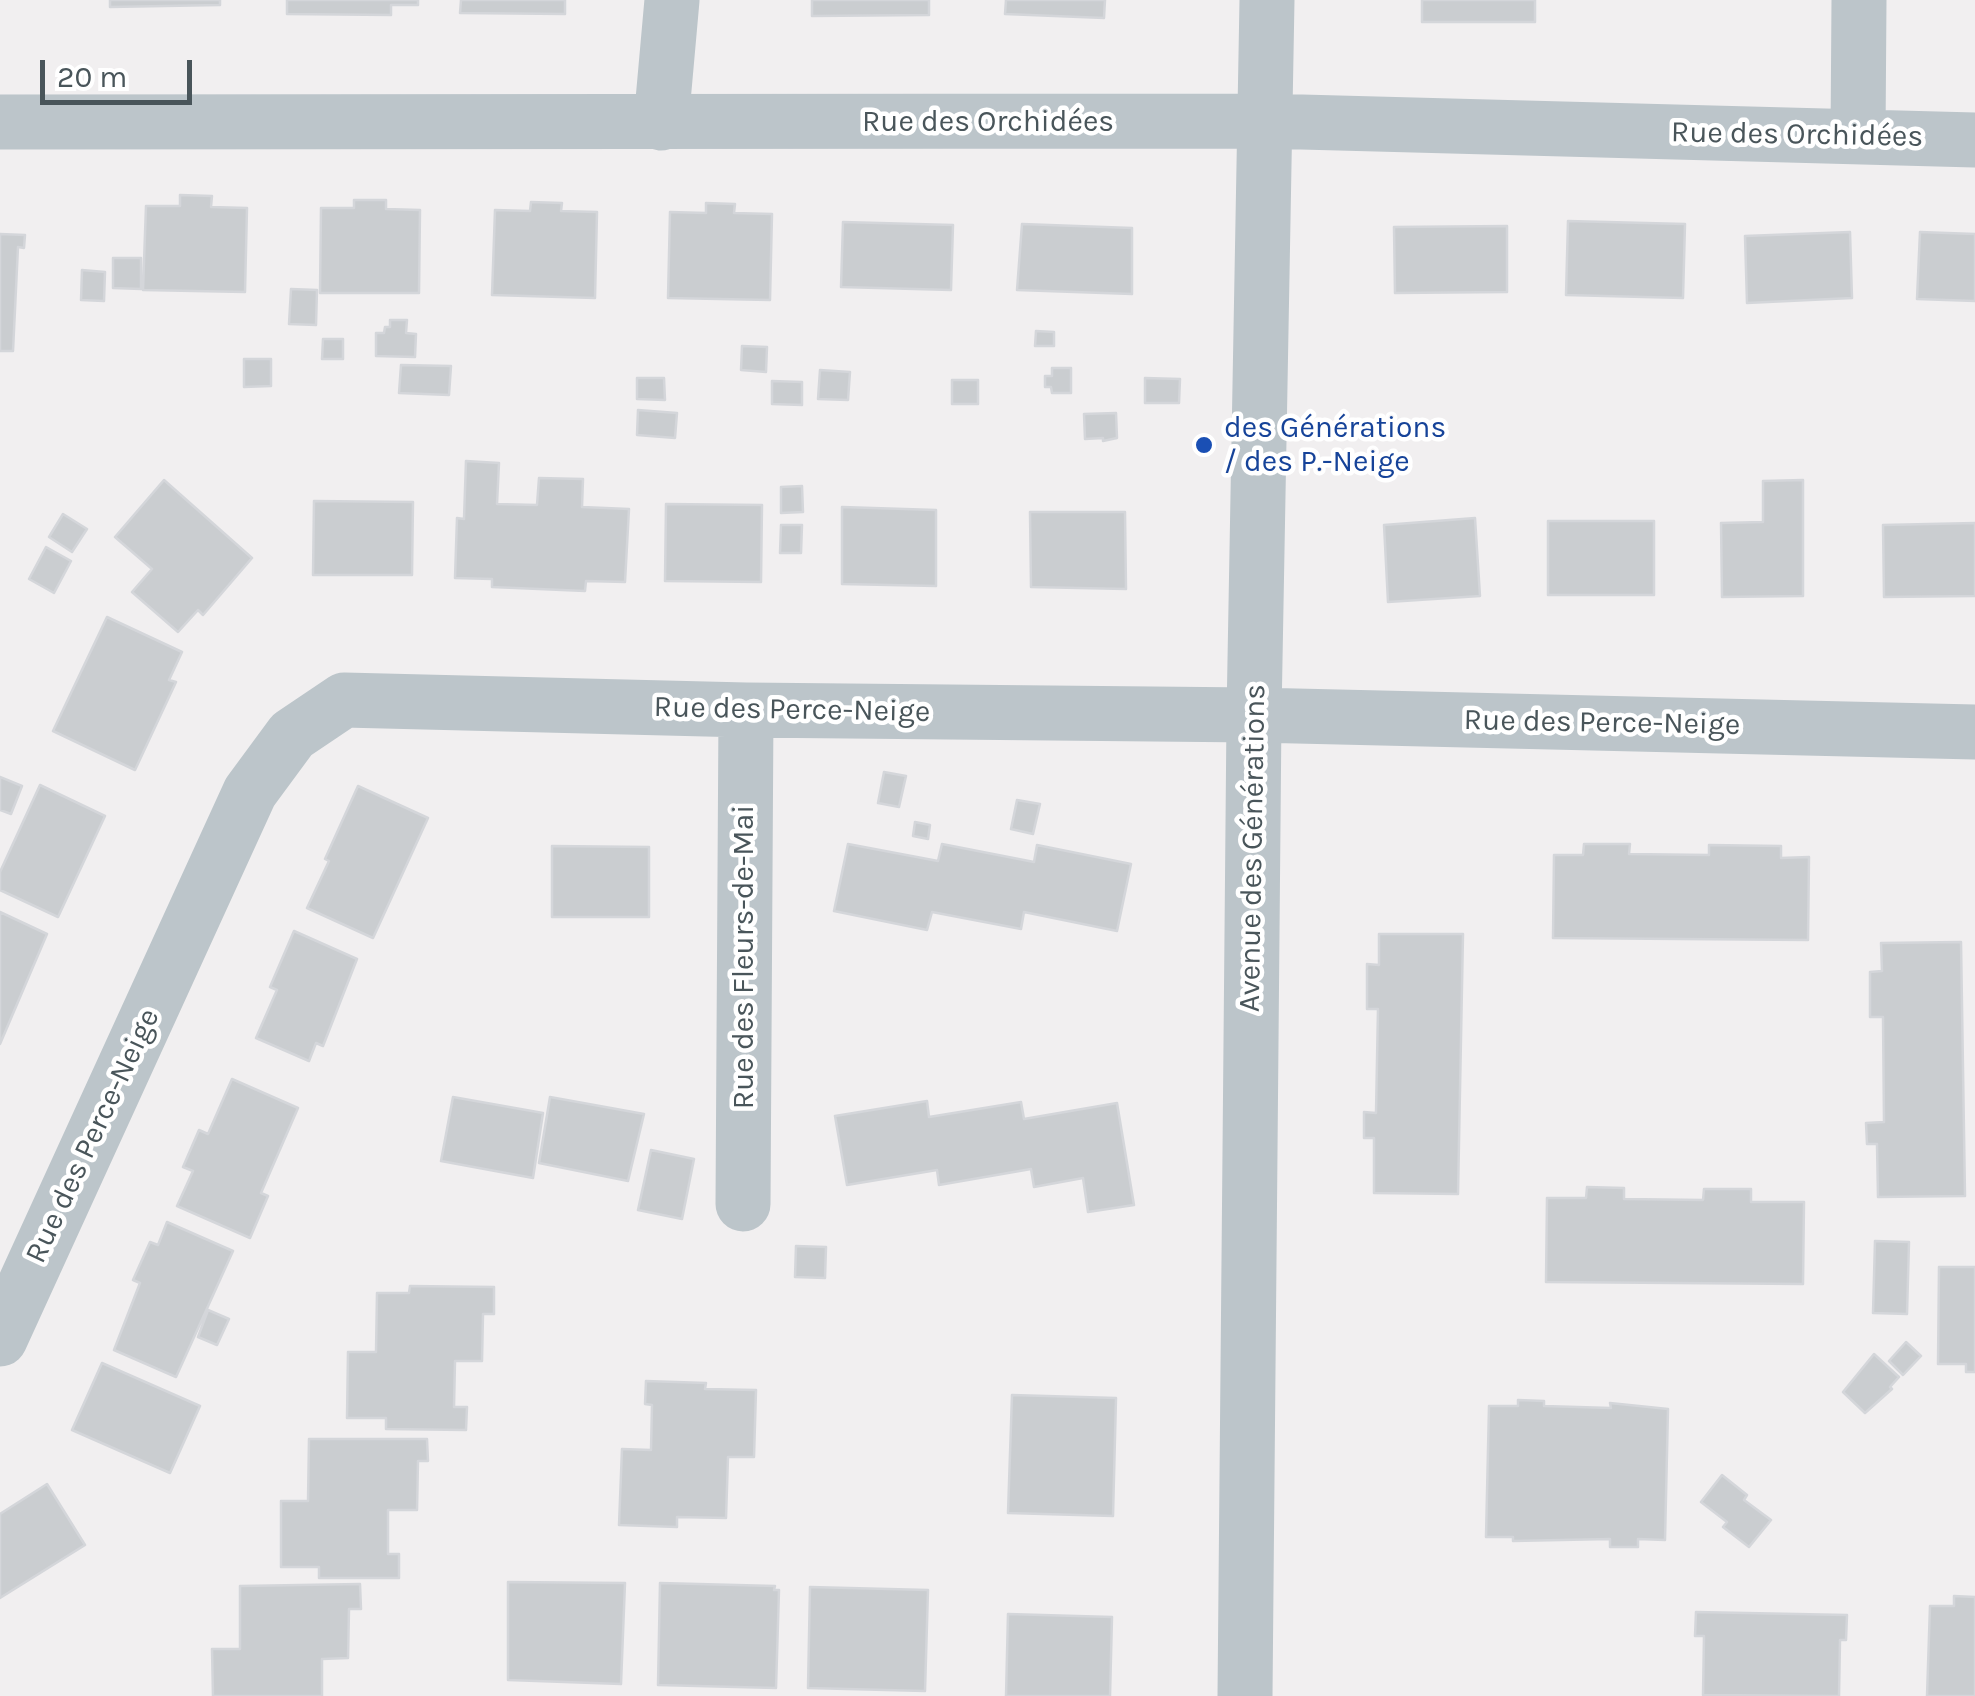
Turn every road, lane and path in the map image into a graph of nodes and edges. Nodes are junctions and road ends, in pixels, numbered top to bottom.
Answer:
1 (672, 0) edge
2 (1267, 0) edge
3 (1859, 0) edge
4 (1264, 121) junction
5 (0, 122) edge
6 (661, 123) junction
7 (1858, 138) junction
8 (1975, 140) edge
9 (746, 710) junction
10 (1254, 715) junction
11 (1975, 732) edge
12 (742, 1204) dead end
13 (0, 1338) edge
14 (1246, 1696) edge

1 - 6 street
2 - 4 street, Avenue des Générations
3 - 7 street
4 - 6 street, Rue des Orchidées
4 - 7 street, Rue des Orchidées
4 - 10 street, Avenue des Générations
5 - 6 street, Rue des Orchidées
7 - 8 street, Rue des Orchidées
9 - 10 street, Rue des Perce-Neige
9 - 12 street, Rue des Fleurs-de-Mai
9 - 13 street, Rue des Perce-Neige
10 - 11 street, Rue des Perce-Neige
10 - 14 street, Avenue des Générations

